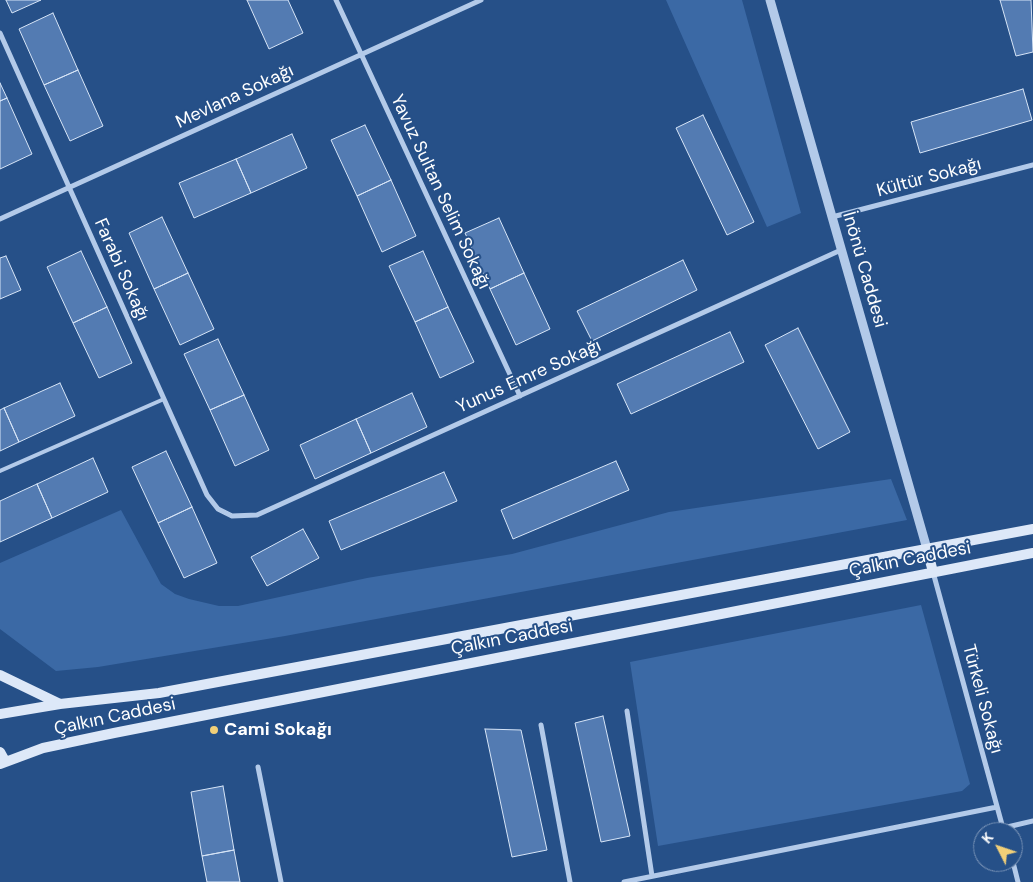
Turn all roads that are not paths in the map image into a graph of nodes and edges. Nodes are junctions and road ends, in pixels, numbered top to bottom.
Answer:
1 (336, 0) edge
2 (481, 0) edge
3 (770, 0) edge
4 (0, 33) edge
5 (361, 55) junction
6 (1033, 165) edge
7 (69, 188) junction
8 (832, 217) junction
9 (0, 219) edge
10 (842, 250) junction
11 (520, 396) junction
12 (164, 399) junction
13 (0, 471) edge
14 (225, 513) joint
15 (1033, 530) edge
16 (927, 549) junction
17 (1033, 553) edge
18 (933, 572) junction
19 (0, 675) edge
20 (60, 704) junction
21 (627, 711) dead end
22 (0, 714) edge
23 (541, 725) dead end
24 (2, 759) edge
25 (258, 767) dead end
26 (997, 807) junction
27 (1002, 822) edge
28 (652, 876) junction
29 (281, 882) edge
30 (570, 882) edge
31 (624, 882) edge

1 - 5 street, Yavuz Sultan Selim Sokağı
2 - 5 street, Mevlana Sokağı
3 - 8 street, İnönü Caddesi
4 - 7 street, Farabi Sokağı
5 - 7 street, Mevlana Sokağı
5 - 11 street, Yavuz Sultan Selim Sokağı
6 - 8 street, Kültür Sokağı
7 - 9 street, Mevlana Sokağı
7 - 12 street, Farabi Sokağı
8 - 10 street, İnönü Caddesi
10 - 11 street, Yunus Emre Sokağı
10 - 16 street, İnönü Caddesi
11 - 14 street, Yunus Emre Sokağı
12 - 13 lane
12 - 14 street, Farabi Sokağı
15 - 16 main road, Çalkın Caddesi
16 - 18 main road
16 - 20 main road, Çalkın Caddesi
17 - 18 main road, Çalkın Caddesi
18 - 24 main road, Çalkın Caddesi
18 - 26 street, Türkeli Sokağı
19 - 20 main road
20 - 22 main road, Çalkın Caddesi
21 - 28 street
23 - 30 street
25 - 29 street
26 - 27 street, Türkeli Sokağı
26 - 28 street
28 - 31 street

